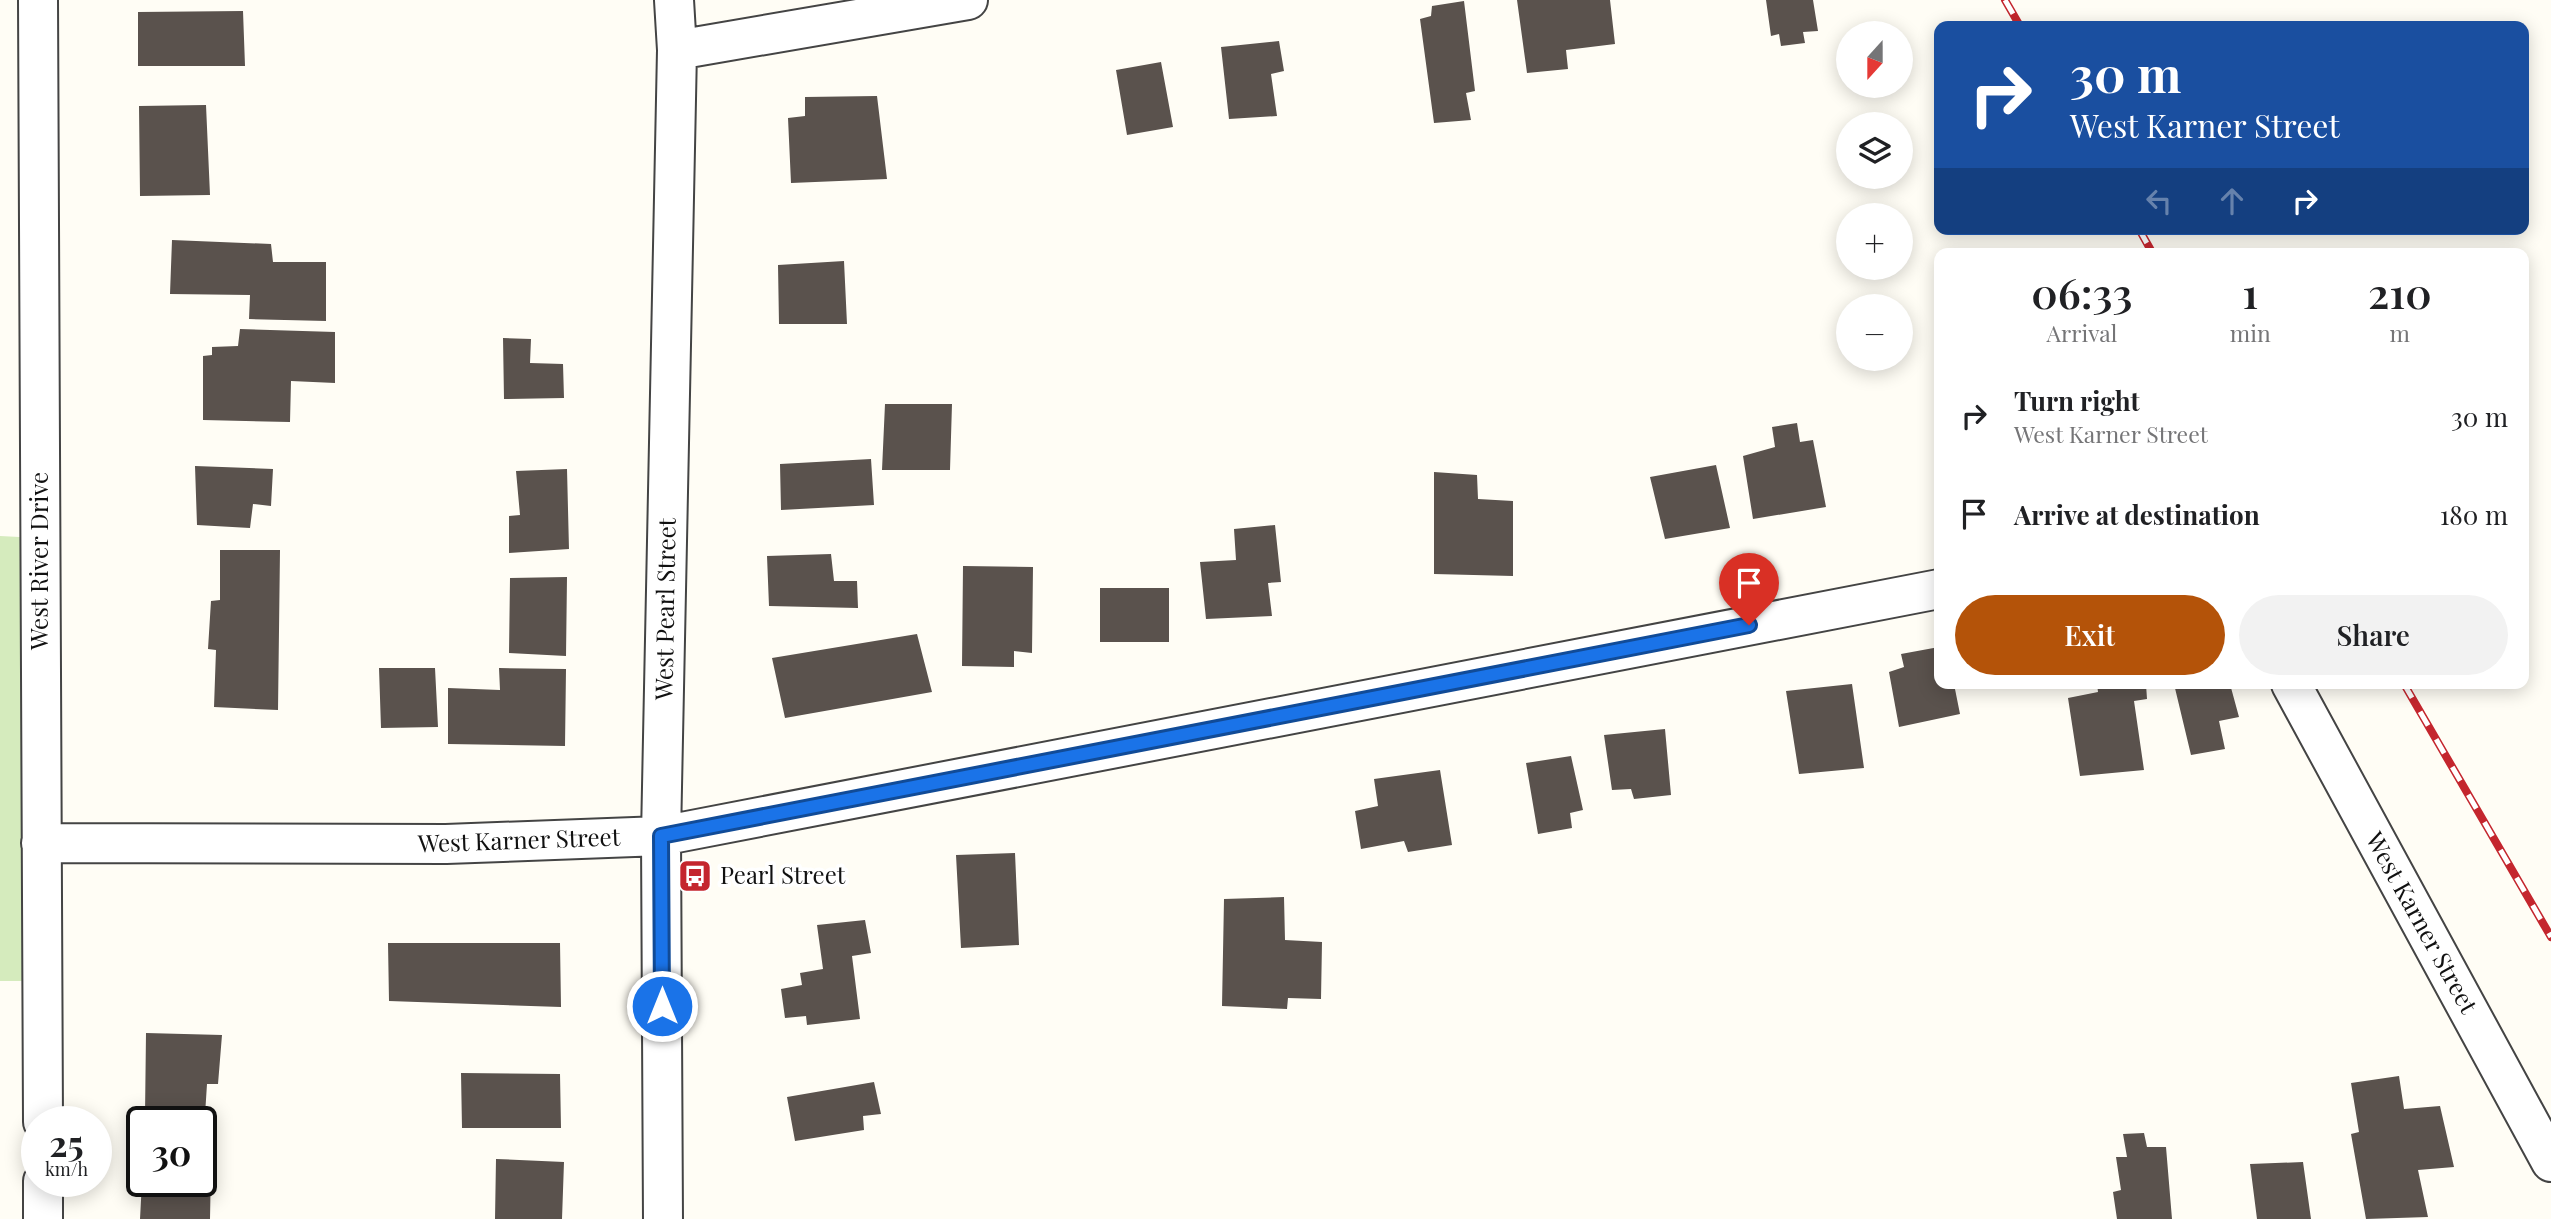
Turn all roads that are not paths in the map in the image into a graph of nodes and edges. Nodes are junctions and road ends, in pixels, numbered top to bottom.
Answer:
1 (38, 0) edge
2 (674, 0) edge
3 (968, 0) edge
4 (677, 50) junction
5 (1934, 590) edge
6 (2294, 689) edge
7 (661, 836) junction
8 (41, 843) junction
9 (43, 1106) edge
10 (2551, 1162) edge
11 (43, 1197) edge
12 (43, 1219) edge
13 (663, 1219) edge

1 - 8 street, West River Drive
2 - 4 street, West Pearl Street
3 - 4 street
4 - 7 street, West Pearl Street
5 - 7 street, West Karner Street
6 - 10 street, West Karner Street
7 - 8 street, West Karner Street
7 - 13 street, West Pearl Street
8 - 9 street, West River Drive
11 - 12 street

